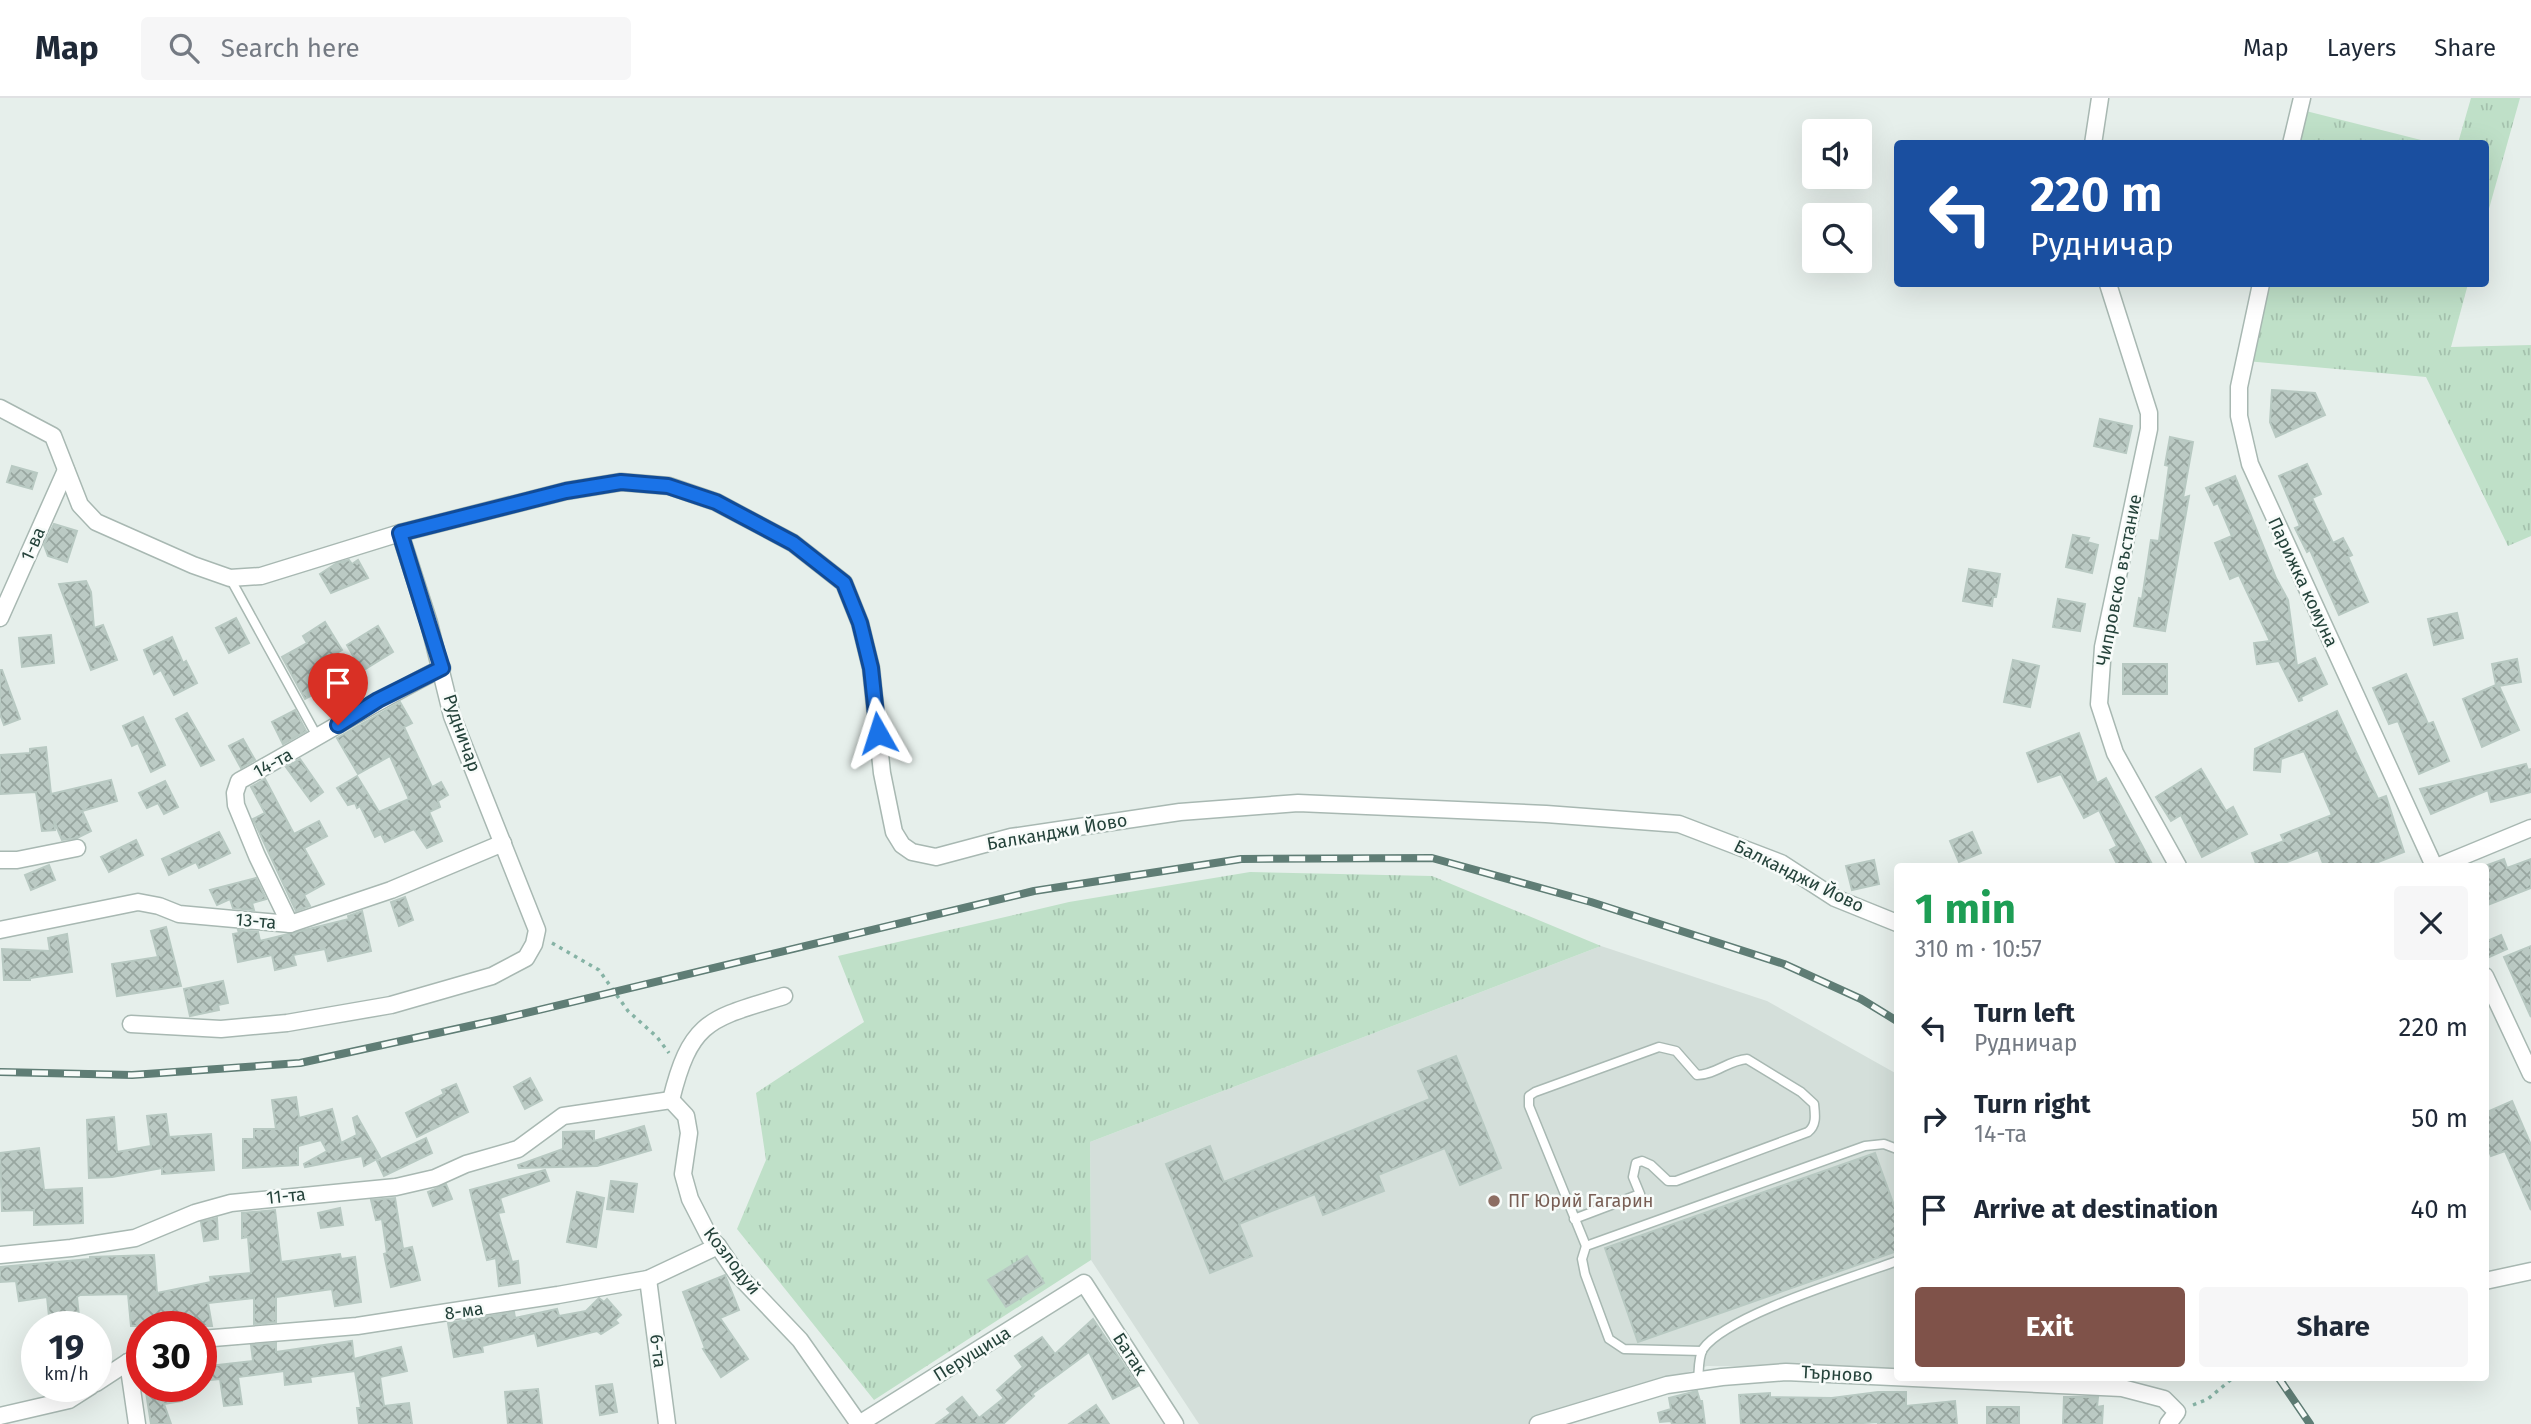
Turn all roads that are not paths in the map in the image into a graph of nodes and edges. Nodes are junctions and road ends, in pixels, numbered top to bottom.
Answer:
1 (2100, 98) edge
2 (2302, 98) edge
3 (2094, 140) edge
4 (2292, 140) edge
5 (2109, 287) edge
6 (2260, 287) edge
7 (0, 408) edge
8 (65, 470) junction
9 (400, 533) junction
10 (230, 578) junction
11 (7, 584) edge
12 (0, 618) edge
13 (442, 668) junction
14 (318, 738) junction
15 (2531, 828) edge
16 (503, 843) junction
17 (77, 848) dead end
18 (0, 860) edge
19 (2176, 863) edge
20 (2433, 863) edge
21 (2446, 863) edge
22 (1894, 922) edge
23 (290, 924) junction
24 (0, 930) edge
25 (2489, 985) edge
26 (784, 996) dead end
27 (131, 1024) dead end
28 (2531, 1074) edge
29 (671, 1100) junction
30 (1894, 1148) edge
31 (1574, 1219) junction
32 (719, 1246) junction
33 (1586, 1246) junction
34 (0, 1255) edge
35 (1894, 1262) edge
36 (2531, 1271) edge
37 (648, 1279) junction
38 (2489, 1280) edge
39 (1084, 1283) joint
40 (217, 1338) edge
41 (1702, 1351) junction
42 (1894, 1377) edge
43 (1698, 1381) junction
44 (1975, 1381) edge
45 (64, 1402) edge
46 (136, 1402) edge
47 (0, 1416) edge
48 (2172, 1418) edge
49 (137, 1424) edge
50 (667, 1424) edge
51 (859, 1424) edge
52 (1175, 1424) edge
53 (1538, 1424) edge

1 - 3 street
2 - 4 street
5 - 19 street, Чипровско въстание
6 - 20 street, Парижка комуна
7 - 8 street
8 - 10 street
8 - 11 street, 1-ва
9 - 10 street
9 - 13 street, Рудничар
9 - 22 street, Балканджи Йово
10 - 14 lane
11 - 12 street, 1-ва
13 - 14 street, 14-та
13 - 16 street, Рудничар
14 - 23 street, 14-та
15 - 21 street
16 - 23 street, 13-та
16 - 27 street, Рудничар
17 - 18 street
23 - 24 street, 13-та
25 - 28 street
26 - 29 street
29 - 32 street, Козлодуй
29 - 34 street, 11-та
30 - 33 lane
31 - 31 lane
31 - 33 lane
32 - 37 street, 8-ма
32 - 51 street, Козлодуй
33 - 41 lane
35 - 41 lane
36 - 38 street
37 - 40 street, 8-ма
37 - 50 street, 6-та
39 - 51 street, Перущица
39 - 52 street, Батак
41 - 43 lane
42 - 43 street, Търново
43 - 53 street, Търново
44 - 48 street, Търново
45 - 47 street
46 - 49 street

